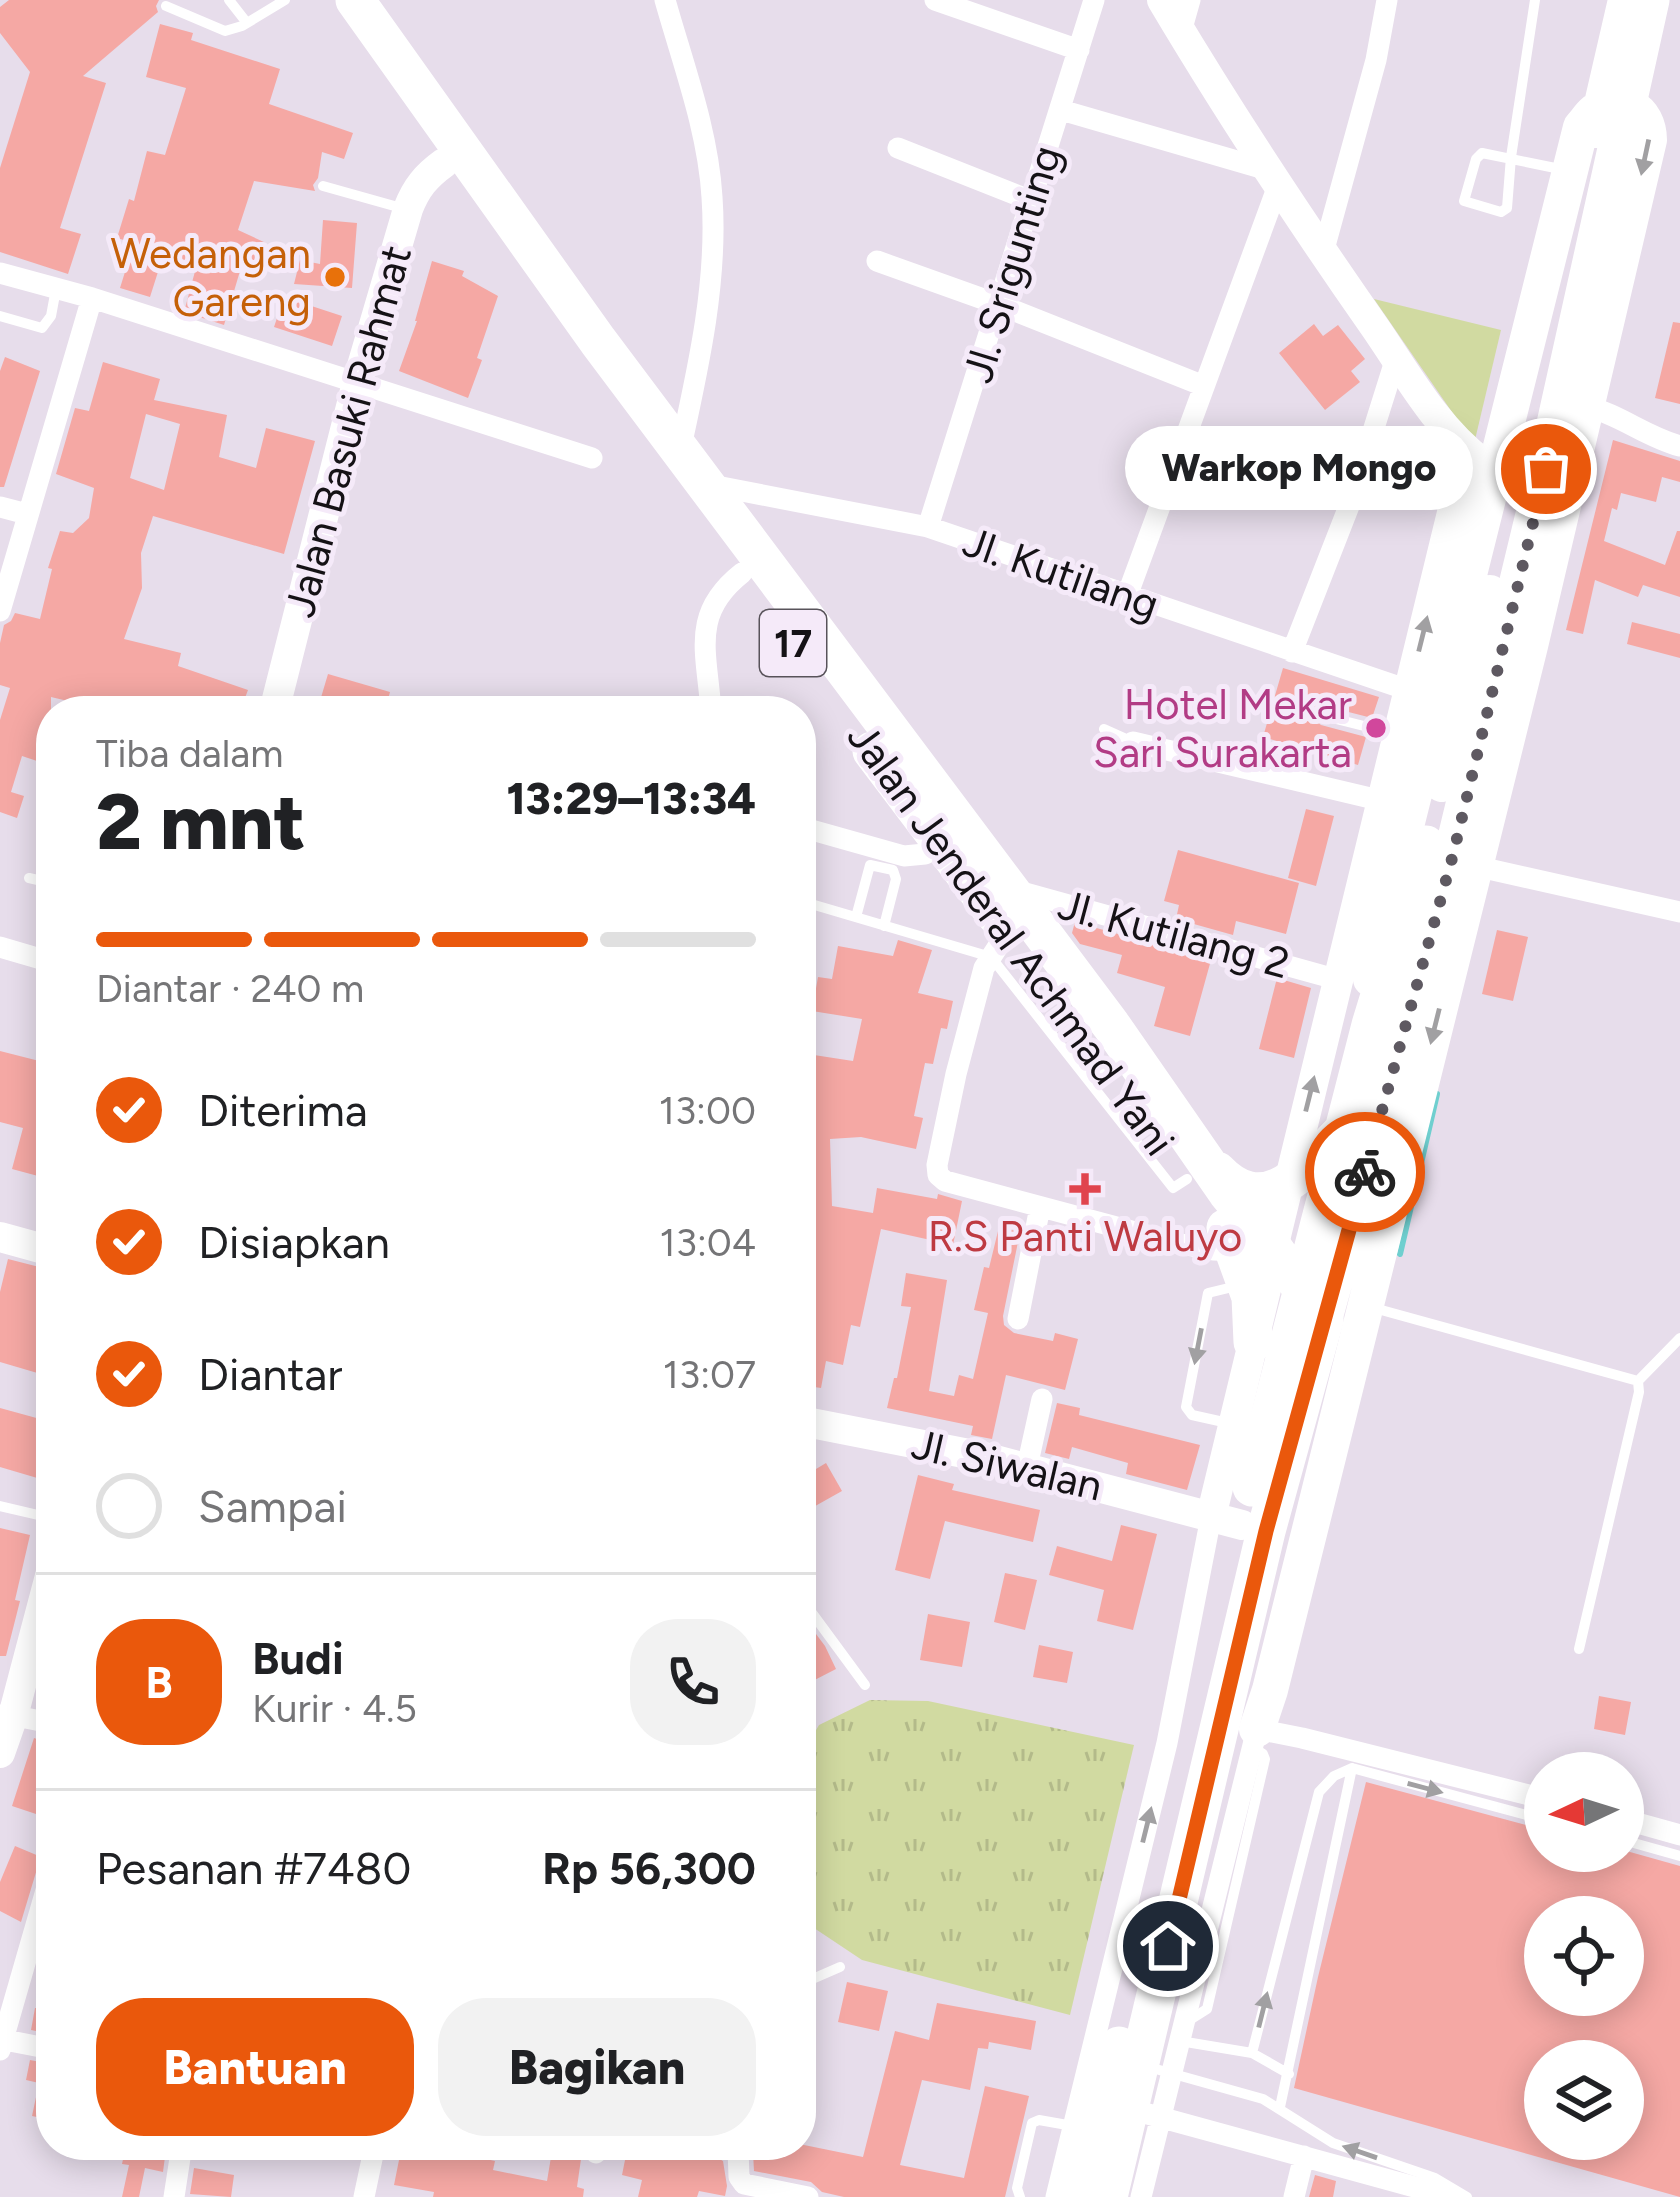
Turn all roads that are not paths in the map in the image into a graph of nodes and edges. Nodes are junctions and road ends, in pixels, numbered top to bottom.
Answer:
1 (229, 0) edge
2 (285, 0) edge
3 (325, 0) edge
4 (355, 0) edge
5 (665, 0) edge
6 (935, 0) edge
7 (1094, 0) edge
8 (1162, 0) edge
9 (1190, 0) edge
10 (1387, 0) edge
11 (1535, 0) edge
12 (1608, 0) edge
13 (1626, 0) edge
14 (1650, 0) edge
15 (166, 6) dead end
16 (247, 23) junction
17 (1181, 32) junction
18 (376, 49) junction
19 (1079, 50) junction
20 (1061, 110) junction
21 (1581, 127) junction
22 (898, 148) dead end
23 (1511, 157) junction
24 (1570, 171) junction
25 (1275, 177) junction
26 (429, 182) junction
27 (323, 186) dead end
28 (1032, 201) junction
29 (1323, 253) junction
30 (877, 261) dead end
31 (0, 273) edge
32 (57, 288) junction
33 (92, 298) junction
34 (1000, 305) junction
35 (0, 316) edge
36 (1396, 358) junction
37 (357, 383) junction
38 (1204, 386) junction
39 (1598, 409) junction
40 (1187, 433) junction
41 (1680, 446) edge
42 (680, 452) junction
43 (1474, 455) junction
44 (592, 458) dead end
45 (705, 484) junction
46 (1351, 501) junction
47 (0, 507) edge
48 (27, 514) junction
49 (928, 527) junction
50 (730, 583) junction
51 (1127, 596) junction
52 (0, 611) edge
53 (1292, 652) junction
54 (1424, 695) junction
55 (278, 696) edge
56 (710, 696) edge
57 (1324, 716) dead end
58 (1104, 729) dead end
59 (1399, 735) junction
60 (1132, 742) joint
61 (1383, 801) junction
62 (816, 830) edge
63 (941, 845) junction
64 (1451, 855) junction
65 (29, 878) dead end
66 (36, 880) edge
67 (1009, 889) junction
68 (816, 905) edge
69 (1680, 912) edge
70 (856, 917) junction
71 (884, 926) junction
72 (999, 944) junction
73 (0, 946) edge
74 (36, 957) edge
75 (1339, 980) junction
76 (1371, 1025) junction
77 (1085, 1043) junction
78 (1344, 1130) junction
79 (1194, 1167) junction
80 (1289, 1182) junction
81 (1040, 1207) junction
82 (0, 1239) edge
83 (36, 1247) edge
84 (1282, 1297) junction
85 (1365, 1304) junction
86 (1018, 1319) dead end
87 (1680, 1337) edge
88 (1253, 1342) joint
89 (1638, 1381) junction
90 (1042, 1399) dead end
91 (816, 1424) edge
92 (1233, 1424) junction
93 (1027, 1467) junction
94 (0, 1506) edge
95 (36, 1514) edge
96 (1227, 1521) junction
97 (816, 1618) edge
98 (36, 1619) edge
99 (1579, 1649) dead end
100 (1265, 1669) dead end
101 (865, 1685) dead end
102 (6, 1714) edge
103 (36, 1720) edge
104 (1245, 1723) junction
105 (0, 1753) edge
106 (1352, 1768) junction
107 (1524, 1794) edge
108 (1524, 1814) edge
109 (1644, 1825) edge
110 (1680, 1834) edge
111 (1644, 1846) edge
112 (1680, 1856) edge
113 (36, 1925) edge
114 (840, 1967) dead end
115 (816, 1977) edge
116 (1, 2043) edge
117 (1154, 2046) junction
118 (36, 2047) edge
119 (1252, 2054) junction
120 (1289, 2074) junction
121 (1280, 2107) junction
122 (1156, 2116) junction
123 (1073, 2126) junction
124 (1304, 2156) junction
125 (180, 2160) edge
126 (372, 2160) edge
127 (738, 2160) edge
128 (174, 2197) edge
129 (364, 2197) edge
130 (808, 2197) edge
131 (1020, 2197) edge
132 (1056, 2197) edge
133 (1078, 2197) edge
134 (1108, 2197) edge
135 (1141, 2197) edge
136 (1294, 2197) edge
137 (1451, 2197) edge
138 (1467, 2197) edge

1 - 16 lane
2 - 16 lane
3 - 18 highway, Jalan Jenderal Achmad Yani / 17
4 - 18 highway, Jalan Jenderal Achmad Yani / 17
5 - 42 street
6 - 19 street
7 - 19 street, Jl. Srigunting
8 - 17 main road
9 - 17 street
10 - 29 street
11 - 23 lane
12 - 21 street
13 - 64 main road
14 - 64 highway
15 - 16 lane
17 - 25 main road
18 - 26 highway, Jalan Jenderal Achmad Yani / 17
19 - 20 street, Jl. Srigunting
20 - 25 street
20 - 28 street, Jl. Srigunting
21 - 24 main road
21 -> 39 main road
22 - 28 street
23 - 23 lane
23 - 24 lane
24 - 43 main road
25 - 29 main road
25 - 38 street
26 - 27 lane
26 - 37 main road, Jalan Basuki Rahmat
26 - 42 highway, Jalan Jenderal Achmad Yani / 17
26 - 50 highway, Jalan Jenderal Achmad Yani / 17
28 - 34 street, Jl. Srigunting
29 - 36 main road
30 - 34 street
31 - 32 street
32 - 33 street
32 - 35 lane
33 - 37 street
33 - 48 street
34 - 38 street
34 - 49 street, Jl. Srigunting
36 - 43 main road
36 - 46 street
37 - 44 street
37 - 55 main road, Jalan Basuki Rahmat
38 - 40 street
39 - 41 street
39 - 64 main road
40 - 46 street
40 - 51 street
42 - 45 highway, Jalan Jenderal Achmad Yani / 17
54 -> 43 main road
45 - 49 street, Jl. Kutilang
45 - 67 highway, Jalan Jenderal Achmad Yani / 17
46 - 53 street
47 - 48 street
48 - 52 street
49 - 51 street, Jl. Kutilang
50 - 56 street
50 - 63 highway, Jalan Jenderal Achmad Yani / 17
51 - 53 street, Jl. Kutilang
53 - 54 street, Jl. Kutilang
54 - 59 main road
54 - 76 main road
57 - 59 lane
58 - 60 lane
59 - 61 main road
60 - 61 street
61 - 75 main road
62 - 63 street
63 - 72 highway, Jalan Jenderal Achmad Yani / 17
64 - 69 street
64 - 76 highway
64 - 84 main road
64 -> 85 main road
65 - 66 lane
67 - 75 street, Jl. Kutilang 2
67 - 77 highway, Jalan Jenderal Achmad Yani / 17
68 - 70 lane
70 - 71 lane
70 - 71 lane
71 - 72 lane
72 - 77 highway, Jalan Jenderal Achmad Yani / 17
72 - 81 street
73 - 74 street
80 -> 75 main road
76 - 78 highway
77 - 79 highway, Jalan Jenderal Achmad Yani / 17
77 - 79 highway, Jalan Jenderal Achmad Yani / 17
78 - 80 highway
78 - 84 highway
79 - 80 highway
79 - 84 highway, Jalan Jenderal Achmad Yani / 17
80 - 84 main road
81 - 84 street
81 - 86 street
82 - 83 main road
84 - 88 highway
84 -> 92 lane
84 - 96 highway
84 - 100 lane
84 - 104 highway
85 - 89 lane
85 - 104 main road
87 - 89 lane
88 - 92 main road
89 - 99 lane
90 - 93 street
91 - 93 main road, Jl. Siwalan
92 - 96 main road
93 - 96 main road, Jl. Siwalan
94 - 95 lane
96 - 117 highway
123 -> 96 street
97 - 101 lane
98 - 102 main road
102 - 103 street
102 - 105 main road
104 - 107 street
104 - 117 highway
104 - 117 lane
106 -> 108 lane
119 -> 106 lane
106 - 120 lane
109 - 110 street
111 - 112 lane
113 - 116 street
114 - 115 lane
116 - 118 street
117 - 119 lane
117 - 121 lane
117 - 122 highway
117 - 133 highway
119 - 120 lane
120 - 121 lane
138 -> 121 lane
122 - 124 street
122 - 134 highway
122 - 135 street
123 - 131 lane
123 - 132 street
124 - 136 street
124 - 137 street
125 - 128 street
126 - 129 street
127 - 130 street

